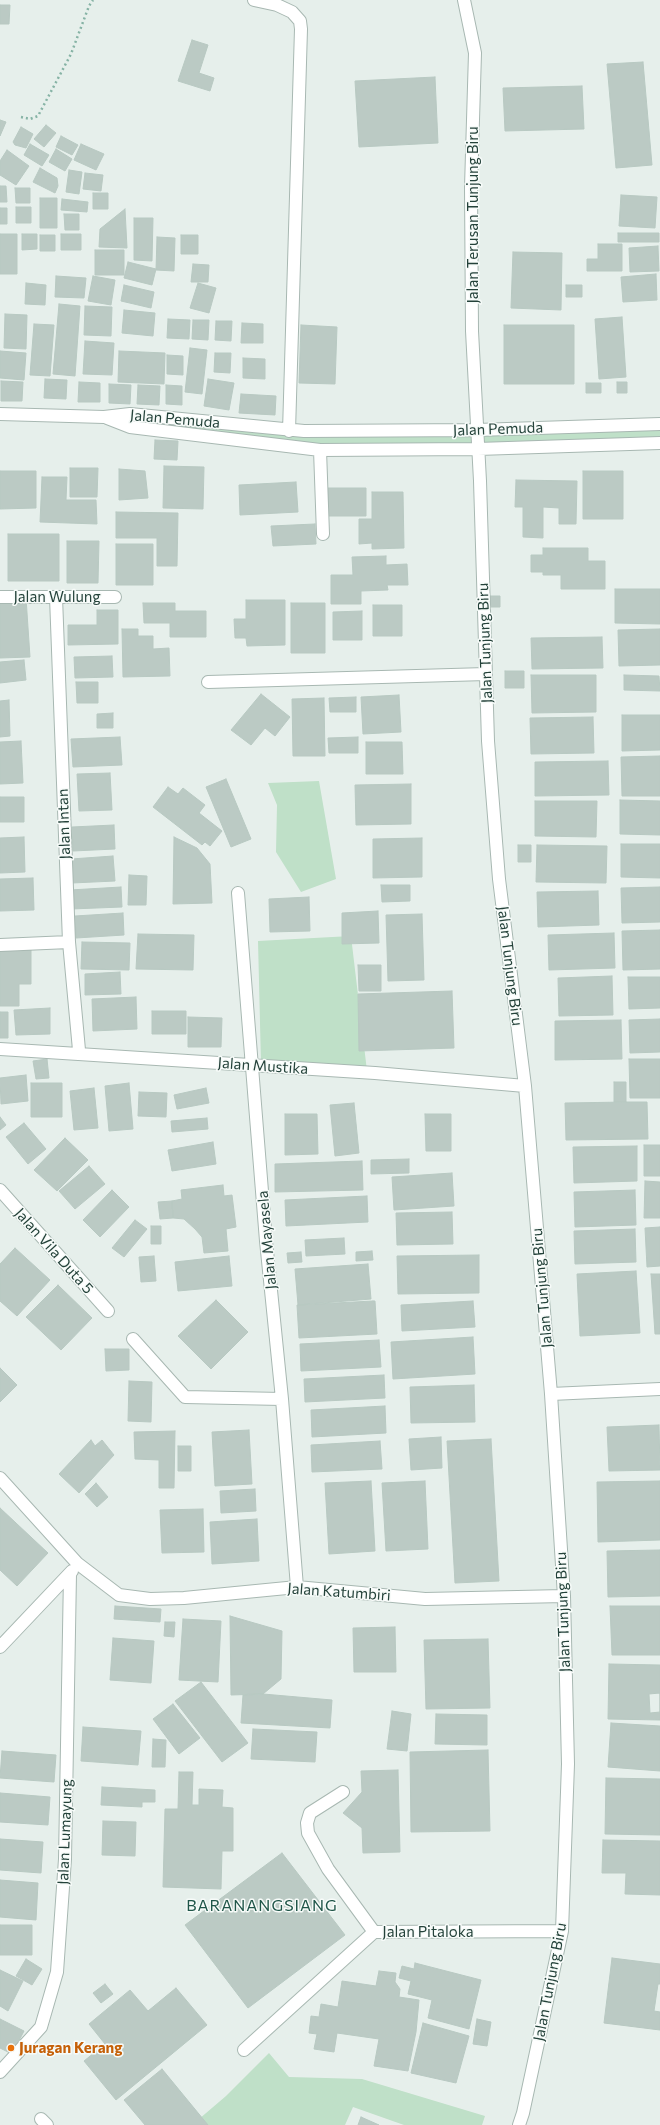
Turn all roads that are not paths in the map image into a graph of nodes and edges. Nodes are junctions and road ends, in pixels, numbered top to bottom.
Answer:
1 (254, 0) edge
2 (464, 0) edge
3 (0, 414) edge
4 (104, 417) junction
5 (660, 424) edge
6 (477, 430) junction
7 (289, 431) junction
8 (660, 443) edge
9 (478, 449) junction
10 (320, 450) junction
11 (323, 534) dead end
12 (0, 597) edge
13 (56, 597) junction
14 (115, 597) dead end
15 (486, 674) junction
16 (208, 682) dead end
17 (238, 893) dead end
18 (69, 942) junction
19 (0, 945) edge
20 (0, 1049) edge
21 (79, 1050) dead end
22 (253, 1065) junction
23 (526, 1086) junction
24 (0, 1190) edge
25 (108, 1311) dead end
26 (133, 1339) dead end
27 (660, 1389) edge
28 (551, 1394) junction
29 (282, 1399) junction
30 (0, 1478) edge
31 (77, 1563) junction
32 (70, 1574) junction
33 (297, 1587) junction
34 (564, 1596) junction
35 (0, 1647) edge
36 (343, 1792) dead end
37 (562, 1931) junction
38 (374, 1932) junction
39 (244, 2050) dead end
40 (0, 2072) edge
41 (519, 2125) edge

1 - 7 street
2 - 6 street, Jalan Terusan Tunjung Biru
3 - 4 street
4 - 7 street, Jalan Pemuda
4 - 10 street, Jalan Pemuda
5 - 6 street, Jalan Pemuda
6 - 7 street, Jalan Pemuda
6 - 9 street, Jalan Terusan Tunjung Biru
8 - 9 street, Jalan Pemuda
9 - 10 street, Jalan Pemuda
9 - 15 street, Jalan Tunjung Biru
10 - 11 street
12 - 13 street, Jalan Wulung
13 - 14 street, Jalan Wulung
13 - 18 street, Jalan Intan
15 - 16 street
15 - 23 street, Jalan Tunjung Biru
17 - 22 street, Jalan Mayasela
18 - 19 street
18 - 21 street, Jalan Intan
20 - 22 street, Jalan Mustika
22 - 23 street, Jalan Mustika
22 - 29 street, Jalan Mayasela
23 - 28 street, Jalan Tunjung Biru
24 - 25 street, Jalan Vila Duta 5
26 - 29 street
27 - 28 street
28 - 34 street, Jalan Tunjung Biru
29 - 33 street, Jalan Mayasela
30 - 31 street, Jalan Katumbiri
31 - 32 street
31 - 33 street, Jalan Katumbiri
32 - 35 street
32 - 40 street, Jalan Lumayung
33 - 34 street, Jalan Katumbiri
34 - 37 street, Jalan Tunjung Biru
36 - 38 street
37 - 38 street, Jalan Pitaloka
37 - 41 street, Jalan Tunjung Biru
38 - 39 street, Jalan Pitaloka

